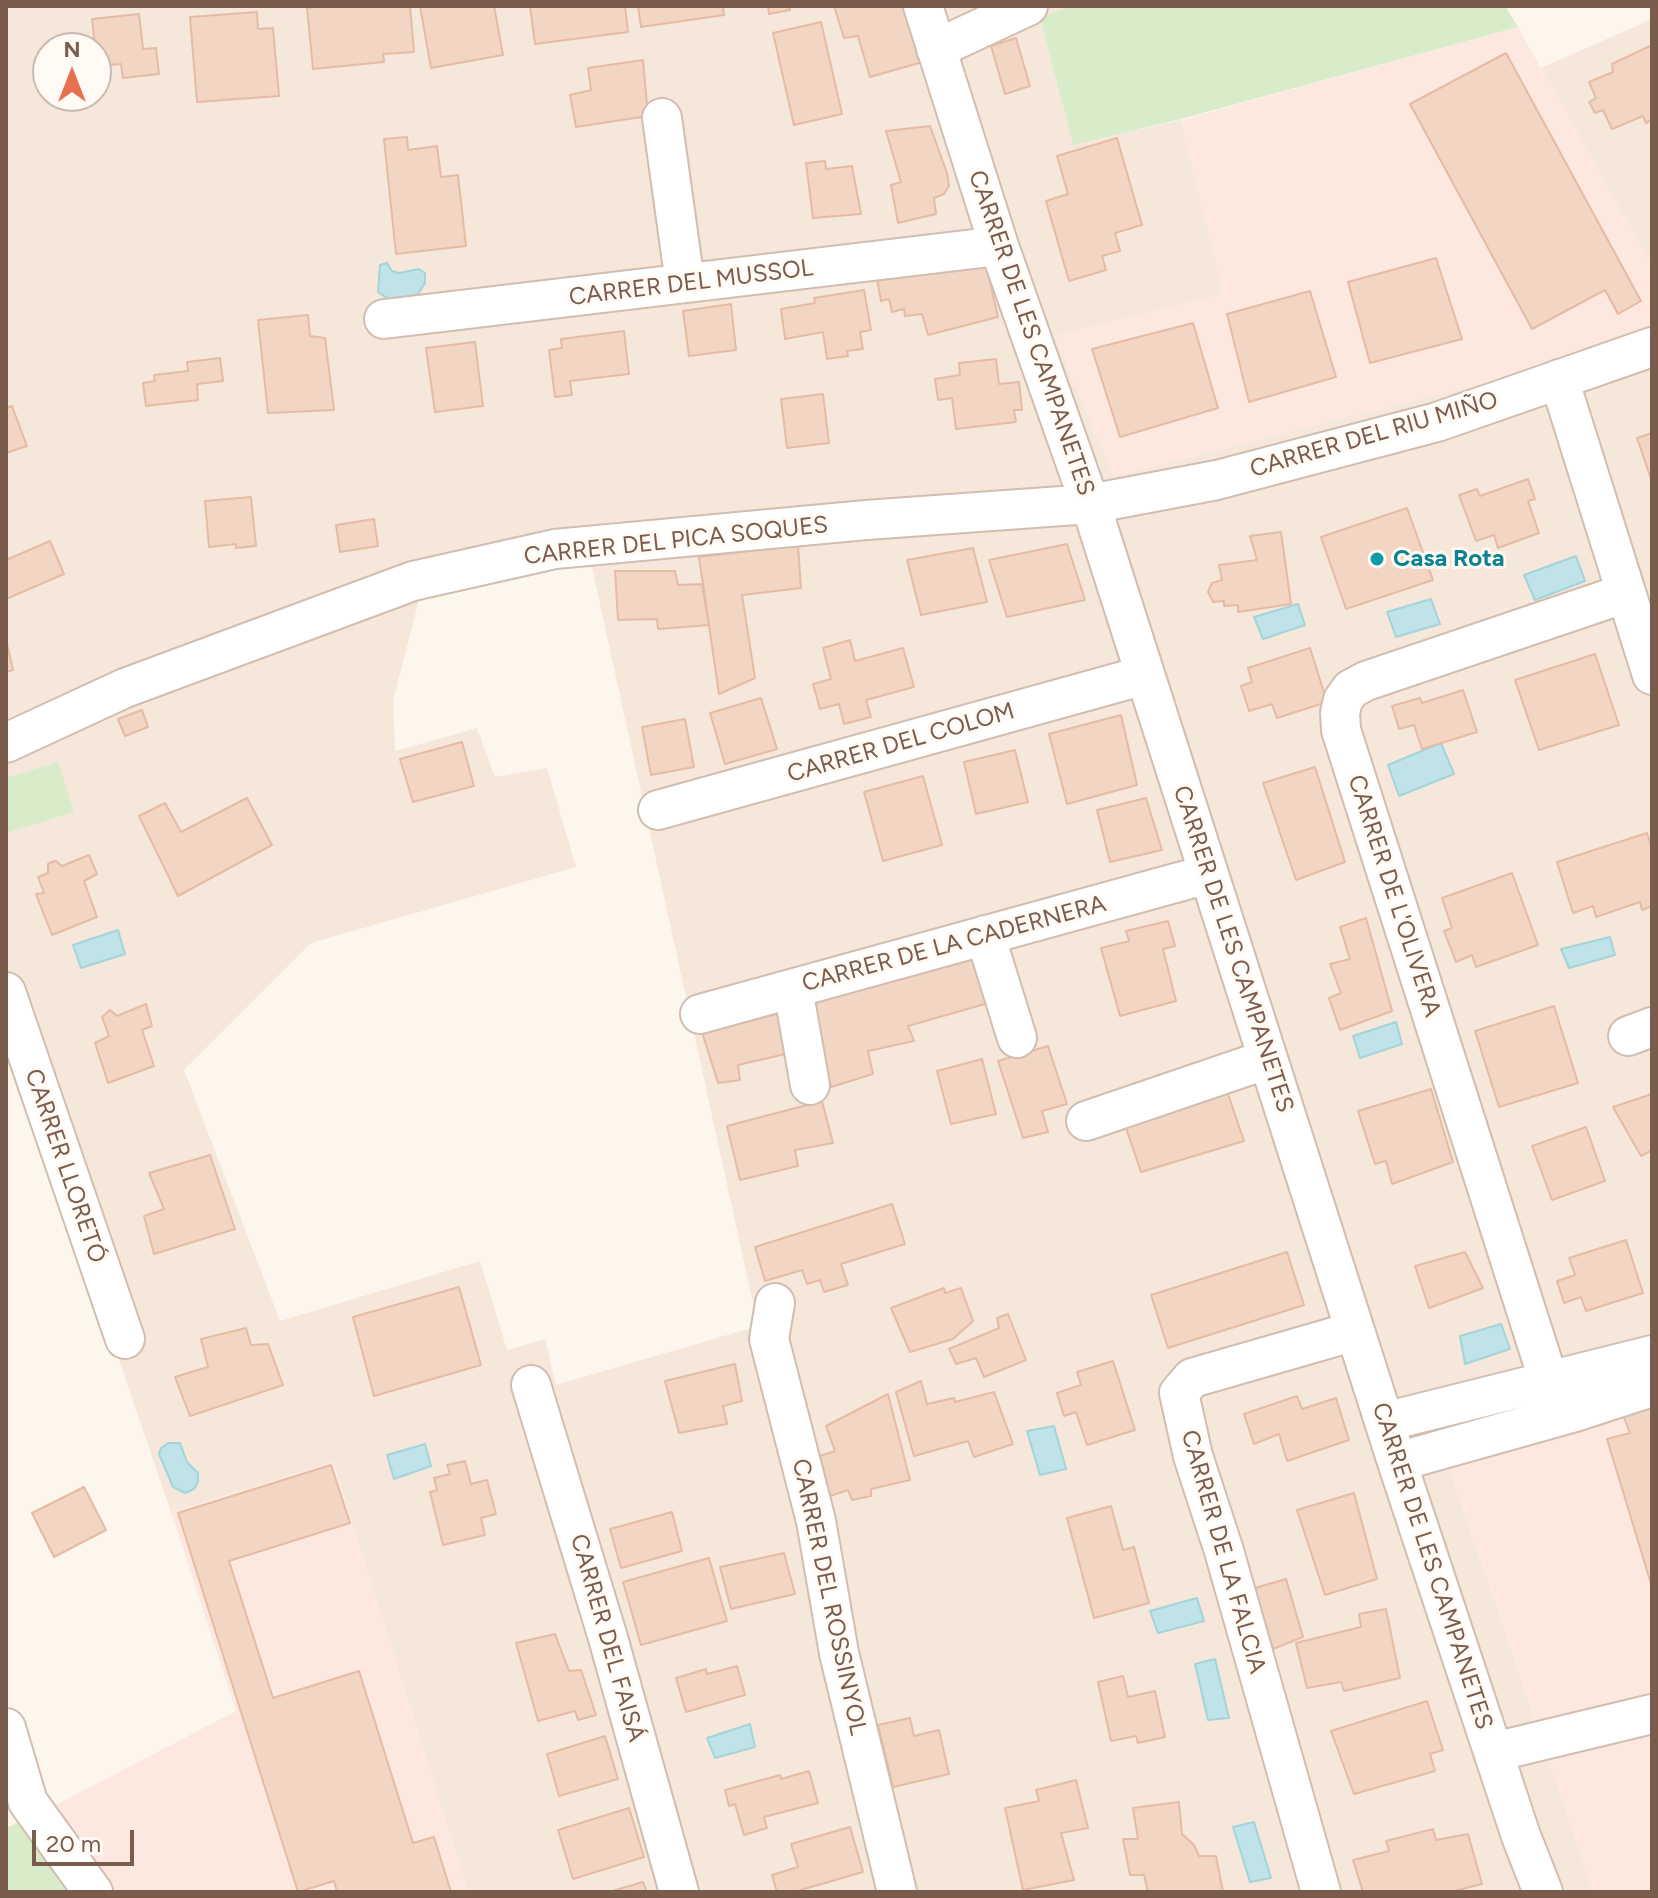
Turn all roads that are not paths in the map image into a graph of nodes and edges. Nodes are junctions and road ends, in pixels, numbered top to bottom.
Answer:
1 (923, 6) edge
2 (1028, 6) edge
3 (936, 49) junction
4 (662, 118) dead end
5 (999, 246) junction
6 (685, 283) junction
7 (384, 319) dead end
8 (1652, 347) edge
9 (1559, 379) junction
10 (1090, 504) junction
11 (1637, 606) edge
12 (1145, 675) junction
13 (1652, 675) edge
14 (6, 743) edge
15 (658, 810) dead end
16 (1208, 874) junction
17 (985, 935) junction
18 (793, 989) junction
19 (6, 992) edge
20 (700, 1014) dead end
21 (1017, 1038) dead end
22 (1268, 1059) junction
23 (810, 1085) dead end
24 (1086, 1121) dead end
25 (775, 1303) dead end
26 (1355, 1331) junction
27 (125, 1339) dead end
28 (1652, 1355) edge
29 (1549, 1382) junction
30 (531, 1385) dead end
31 (1652, 1387) edge
32 (1384, 1422) junction
33 (1397, 1462) junction
34 (1652, 1714) edge
35 (6, 1728) edge
36 (1494, 1752) junction
37 (93, 1892) edge
38 (679, 1892) edge
39 (897, 1892) edge
40 (1321, 1892) edge
41 (1543, 1892) edge

1 - 3 street, CARRER DE LES CAMPANETES
2 - 3 street
3 - 5 street, CARRER DE LES CAMPANETES
4 - 6 street
5 - 6 street, CARRER DEL MUSSOL
5 - 10 street, CARRER DE LES CAMPANETES
6 - 7 street, CARRER DEL MUSSOL
8 - 9 street, CARRER DEL RIU MIÑO
9 - 10 street, CARRER DEL RIU MIÑO
9 - 11 street
10 - 12 street, CARRER DE LES CAMPANETES
10 - 14 street, CARRER DEL PICA SOQUES
11 - 13 street
11 - 29 street, CARRER DE L'OLIVERA
12 - 15 street, CARRER DEL COLOM
12 - 16 street, CARRER DE LES CAMPANETES
16 - 17 street, CARRER DE LA CADERNERA
16 - 22 street, CARRER DE LES CAMPANETES
17 - 18 street, CARRER DE LA CADERNERA
17 - 21 street
18 - 20 street, CARRER DE LA CADERNERA
18 - 23 street
19 - 27 street, CARRER LLORETÓ
22 - 24 street
22 - 26 street, CARRER DE LES CAMPANETES
25 - 39 street, CARRER DEL ROSSINYOL
26 - 32 street, CARRER DE LES CAMPANETES
26 - 40 street, CARRER DE LA FALCIA
28 - 29 street
29 - 32 street
30 - 38 street, CARRER DEL FAISÁ
31 - 33 street
32 - 33 street, CARRER DE LES CAMPANETES
33 - 36 street, CARRER DE LES CAMPANETES
34 - 36 street
35 - 37 street
36 - 41 street, CARRER DE LES CAMPANETES

